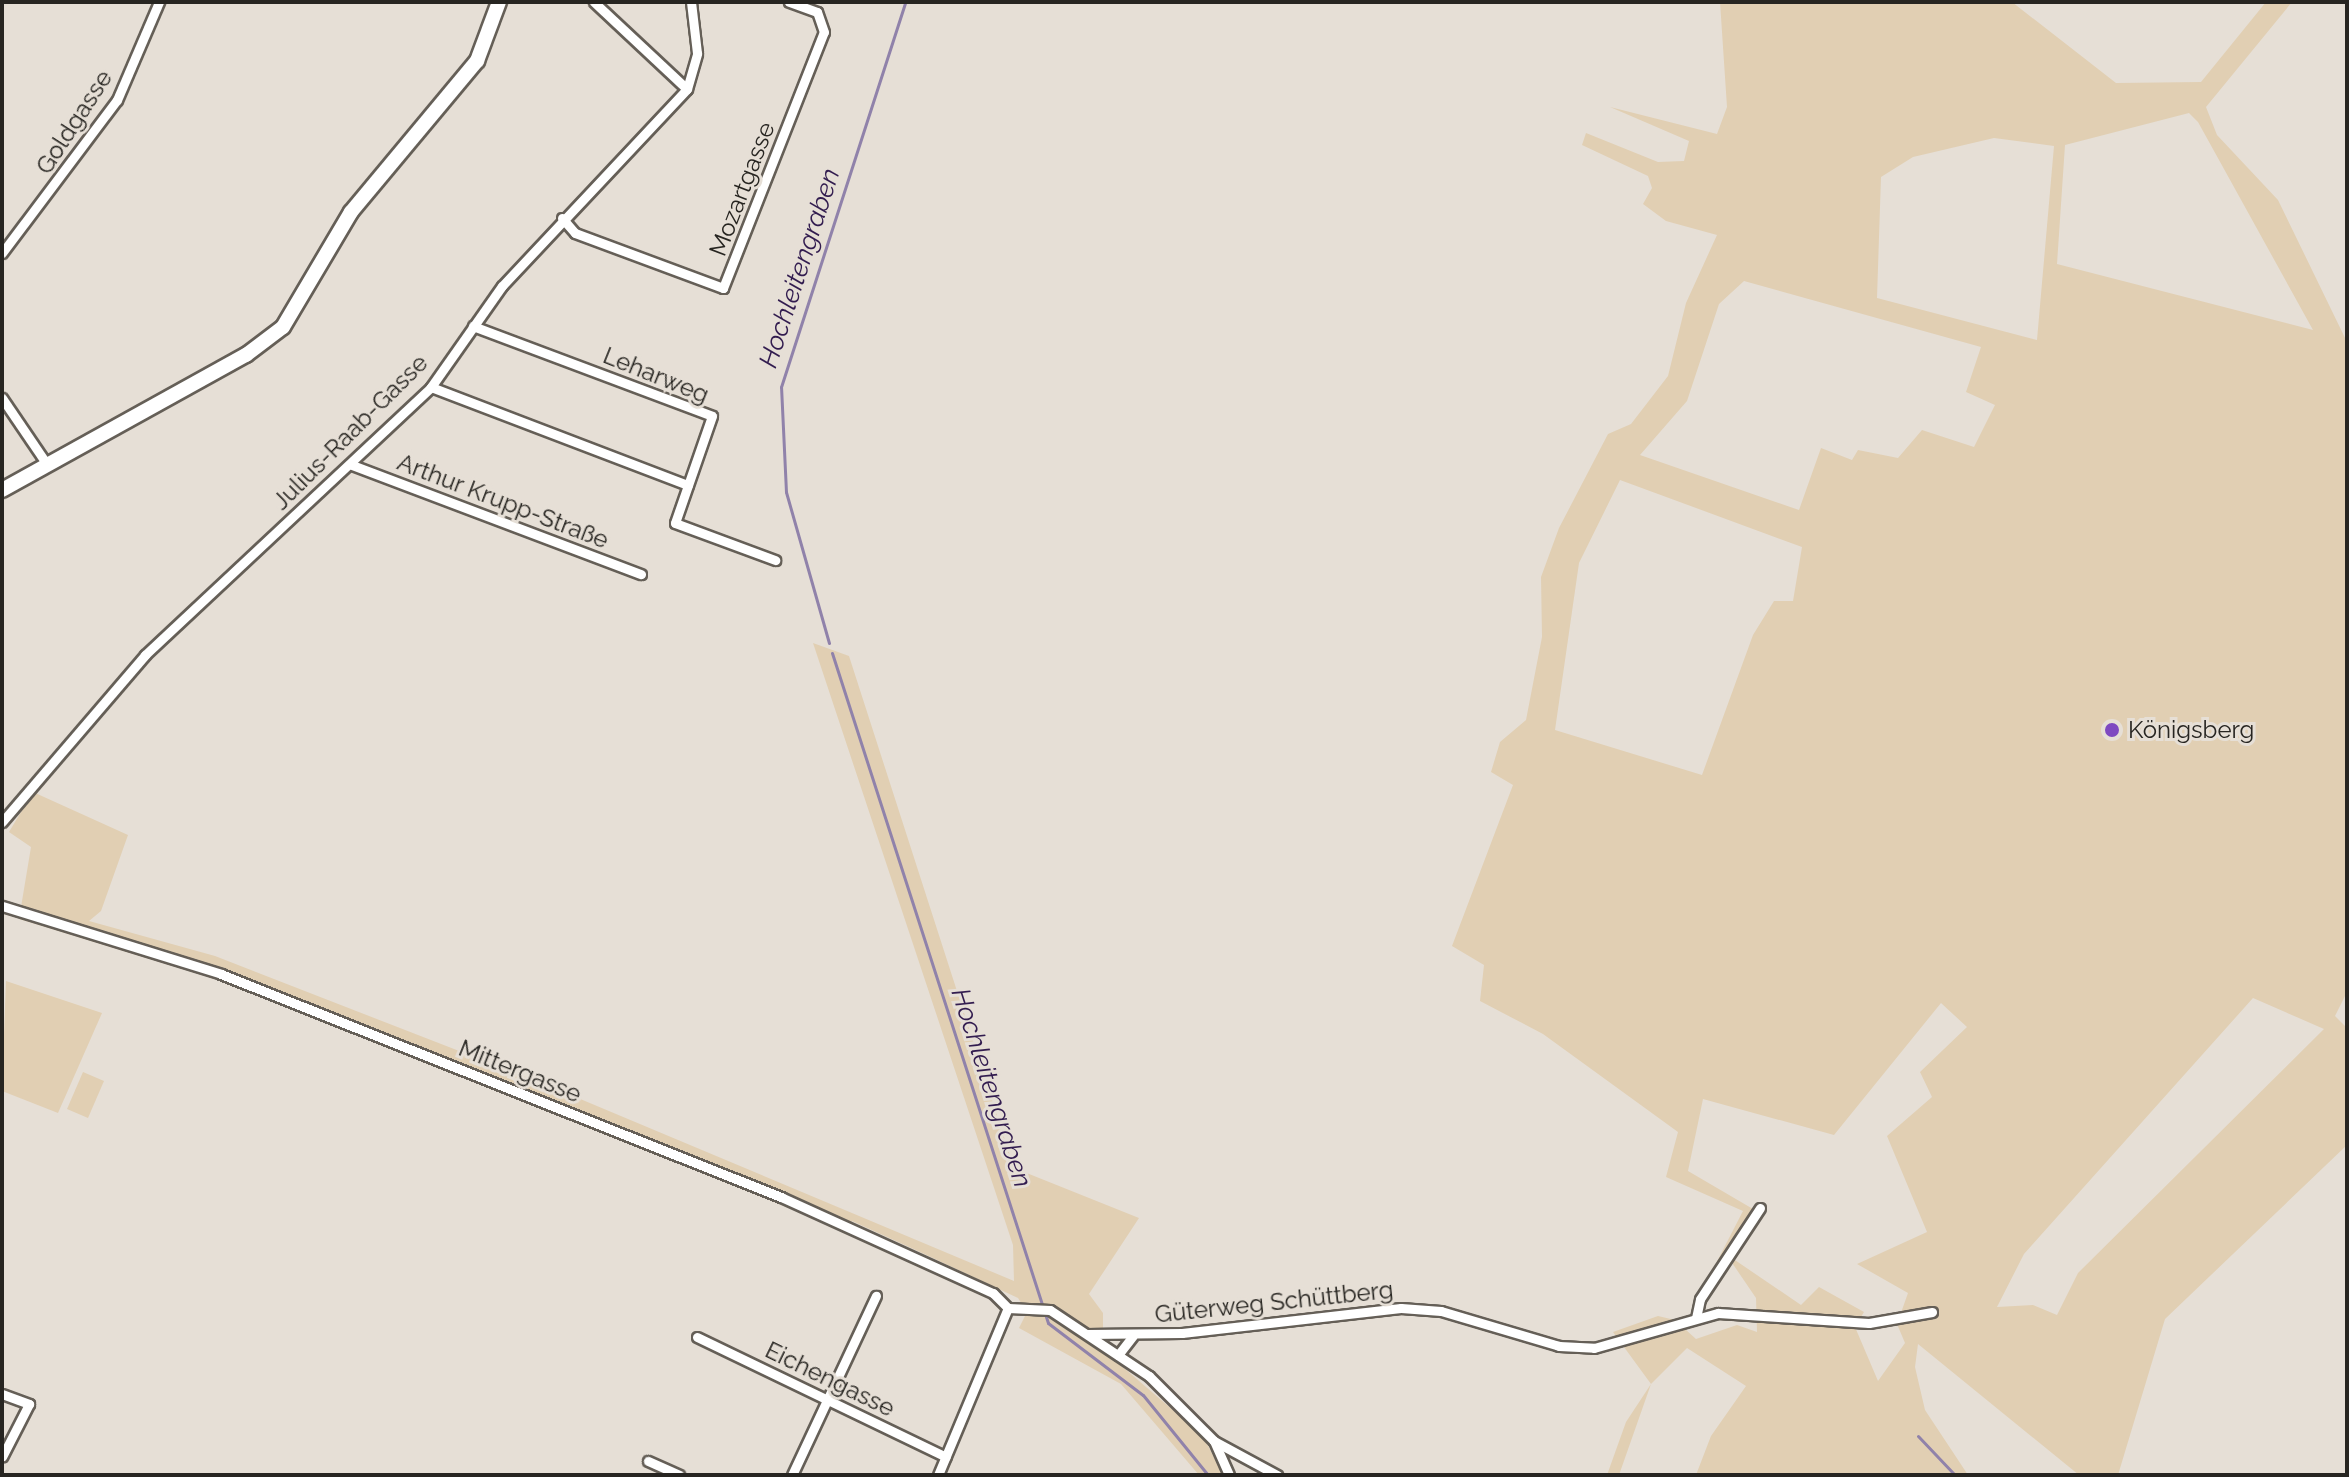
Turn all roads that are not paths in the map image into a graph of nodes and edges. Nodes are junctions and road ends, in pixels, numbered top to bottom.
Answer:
1 (159, 2) edge
2 (499, 2) edge
3 (594, 2) edge
4 (691, 2) edge
5 (789, 2) edge
6 (687, 89) junction
7 (562, 218) junction
8 (2, 253) edge
9 (473, 326) junction
10 (431, 387) junction
11 (2, 398) edge
12 (44, 460) junction
13 (352, 465) junction
14 (688, 485) junction
15 (2, 490) edge
16 (775, 560) dead end
17 (641, 574) dead end
18 (2, 822) edge
19 (2, 906) edge
20 (1760, 1208) dead end
21 (876, 1296) dead end
22 (1008, 1308) junction
23 (1932, 1312) dead end
24 (1696, 1318) junction
25 (1087, 1334) junction
26 (1133, 1336) junction
27 (697, 1337) dead end
28 (1118, 1355) junction
29 (2, 1394) edge
30 (827, 1400) junction
31 (1214, 1441) junction
32 (2, 1457) edge
33 (946, 1457) junction
34 (648, 1461) dead end
35 (679, 1475) edge
36 (792, 1475) edge
37 (938, 1475) edge
38 (1229, 1475) edge
39 (1277, 1475) edge

1 - 8 street, Goldgasse
2 - 12 main road
3 - 6 street
4 - 6 street
5 - 7 street, Mozartgasse
6 - 7 street, Julius-Raab-Gasse
7 - 9 street, Julius-Raab-Gasse
9 - 10 street, Julius-Raab-Gasse
9 - 14 street, Leharweg
10 - 13 street, Julius-Raab-Gasse
10 - 14 street
11 - 12 street
12 - 15 main road
13 - 17 street, Arthur Krupp-Straße
13 - 18 street, Julius-Raab-Gasse
14 - 16 street, Leharweg
19 - 22 street, Mittergasse
20 - 24 street
21 - 30 street
22 - 25 street
22 - 33 street
23 - 24 street, Güterweg Schüttberg
24 - 26 street, Güterweg Schüttberg
25 - 26 street, Güterweg Schüttberg
25 - 28 street
26 - 28 street
27 - 30 street, Eichengasse
28 - 31 street
29 - 32 street
30 - 33 street, Eichengasse
30 - 36 street
31 - 38 street
31 - 39 street
33 - 37 street
34 - 35 street

